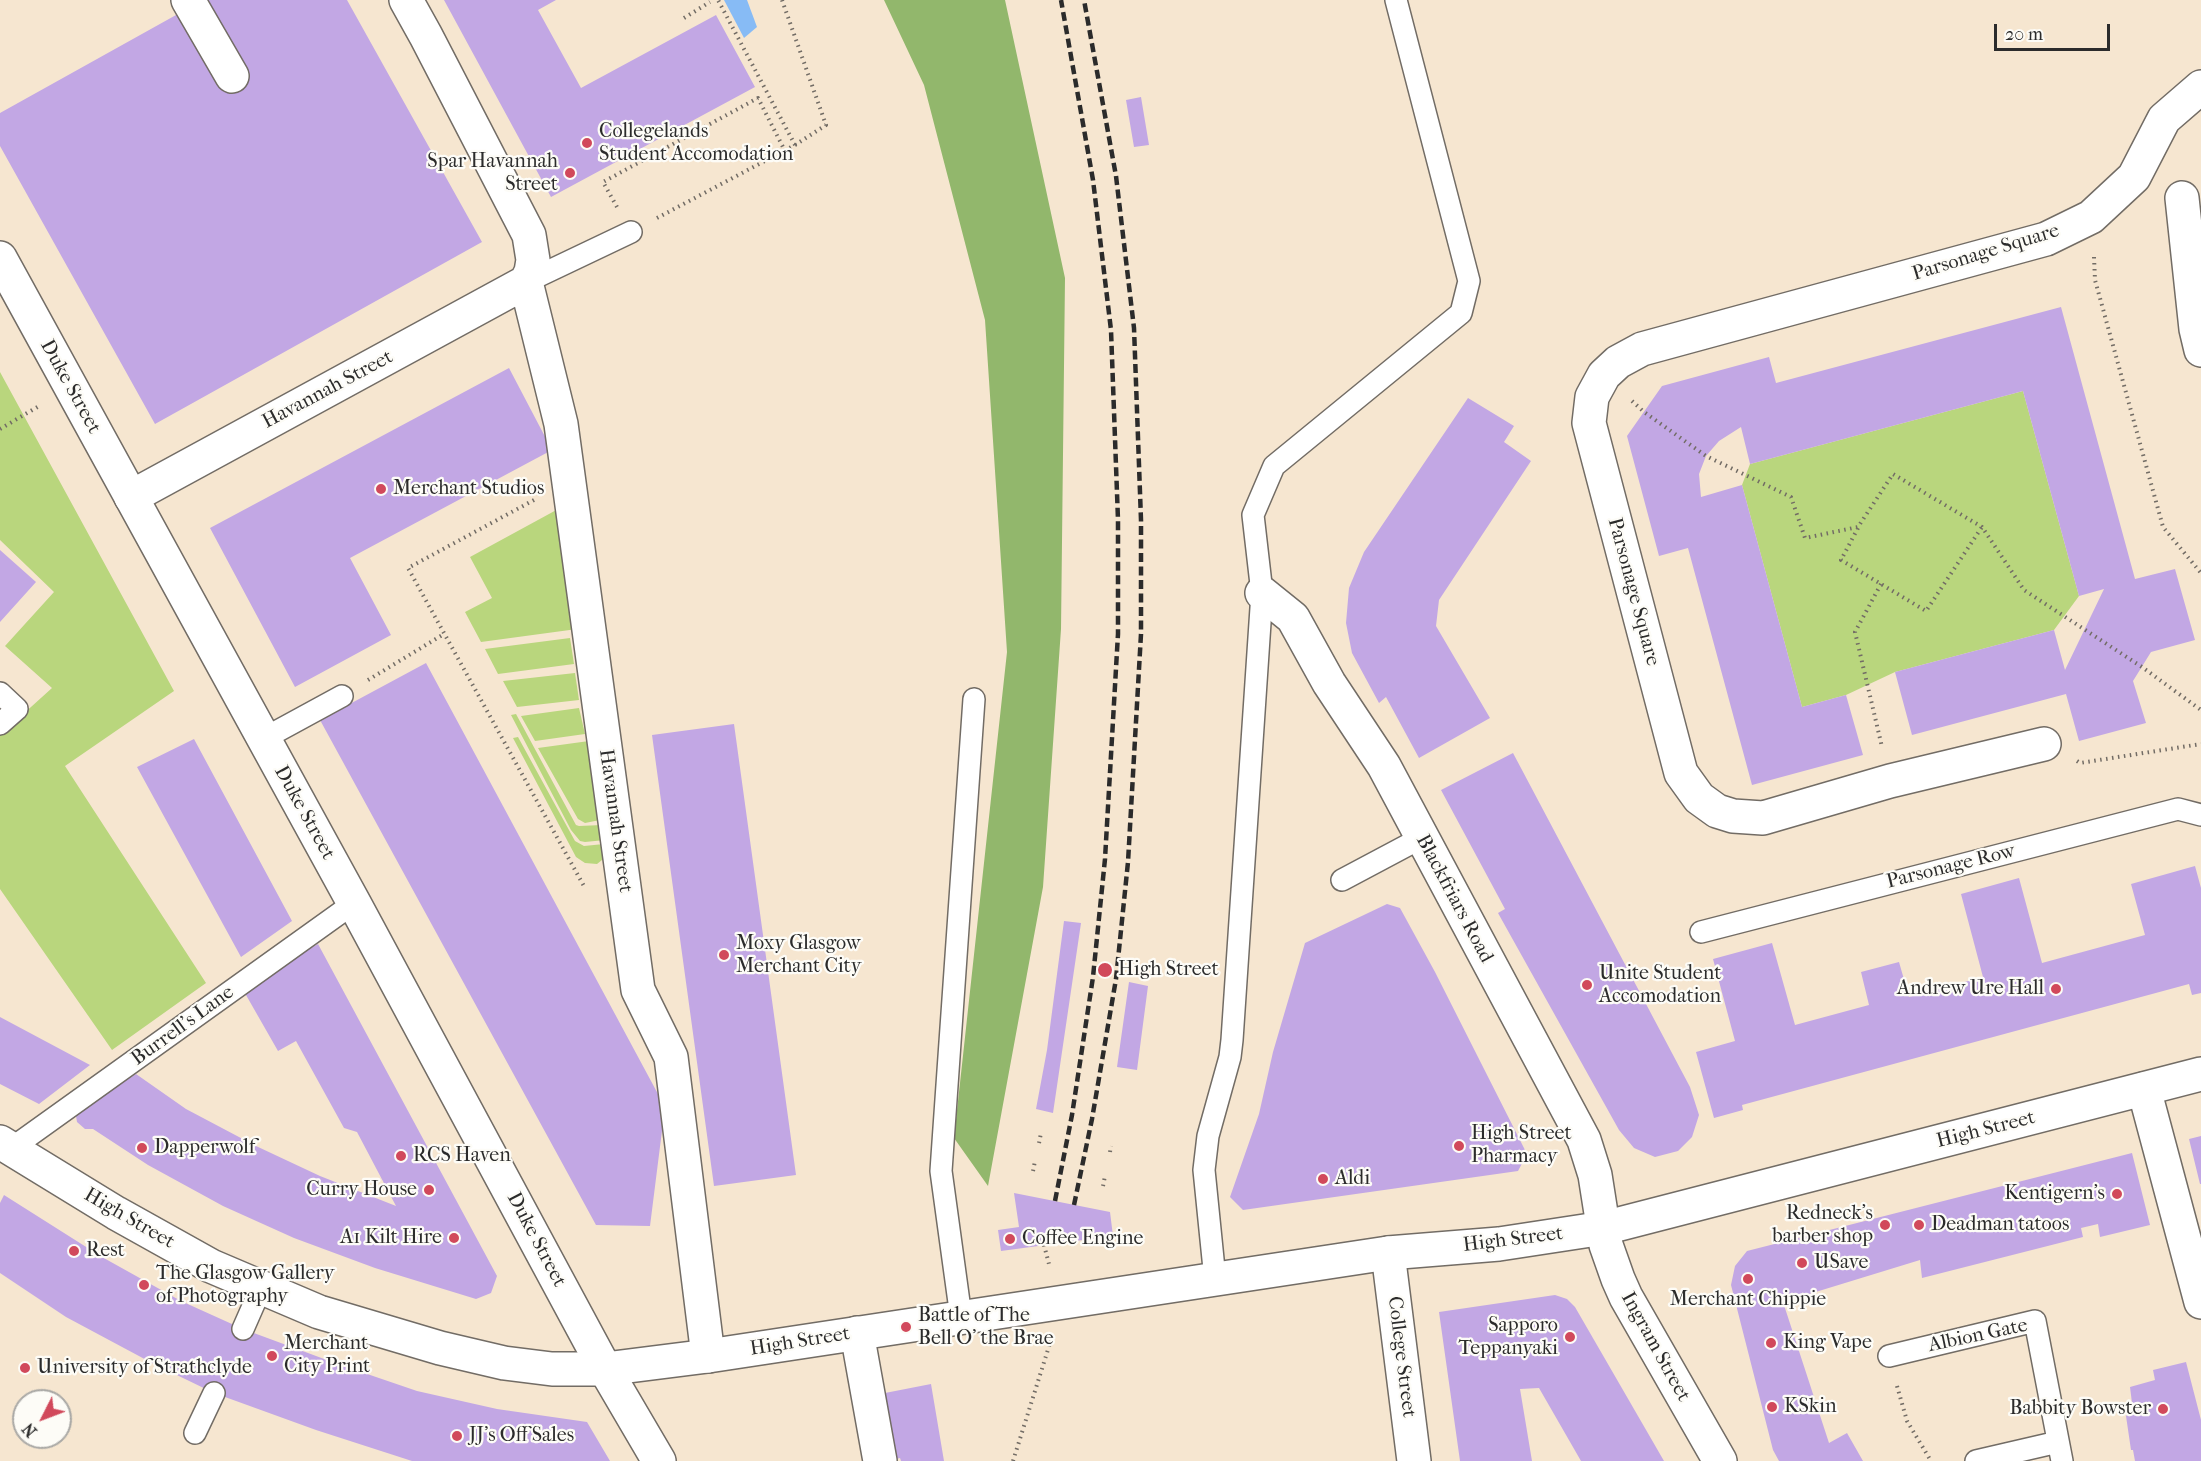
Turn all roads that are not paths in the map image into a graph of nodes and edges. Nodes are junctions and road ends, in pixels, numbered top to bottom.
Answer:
1 (188, 0) edge
2 (406, 0) edge
3 (1396, 0) edge
4 (232, 76) dead end
5 (2201, 87) edge
6 (2182, 198) dead end
7 (631, 232) road end
8 (0, 258) edge
9 (526, 282) junction
10 (2201, 351) edge
11 (131, 497) junction
12 (1262, 593) junction
13 (0, 693) edge
14 (342, 696) road end
15 (974, 699) dead end
16 (0, 724) edge
17 (263, 739) junction
18 (2044, 744) road end
19 (2201, 815) edge
20 (1421, 838) junction
21 (1342, 880) dead end
22 (354, 903) junction
23 (1701, 932) dead end
24 (2201, 1074) edge
25 (2144, 1089) junction
26 (6, 1145) edge
27 (1604, 1228) junction
28 (1388, 1253) junction
29 (1215, 1279) junction
30 (261, 1288) junction
31 (2201, 1302) edge
32 (961, 1317) junction
33 (243, 1329) dead end
34 (857, 1333) junction
35 (708, 1356) junction
36 (1889, 1356) road end
37 (606, 1369) junction
38 (214, 1393) dead end
39 (195, 1433) dead end
40 (2060, 1451) edge
41 (658, 1461) edge
42 (880, 1461) edge
43 (1414, 1461) edge
44 (1720, 1461) edge
45 (1976, 1461) edge

1 - 4 street
2 - 9 street, Havannah Street
3 - 12 lane
5 - 18 street, Parsonage Square
6 - 10 street
7 - 9 lane
8 - 11 street, Duke Street
9 - 11 street, Havannah Street
9 - 35 street, Havannah Street
11 - 17 street, Duke Street
12 - 20 street, Blackfriars Road
12 - 29 lane
13 - 16 lane
14 - 17 lane
15 - 32 lane
17 - 22 street, Duke Street
19 - 23 lane, Parsonage Row
20 - 21 lane
20 - 27 street, Blackfriars Road
22 - 26 lane, Burrell's Lane
22 - 37 street, Duke Street
24 - 25 street, High Street
25 - 27 street, High Street
25 - 31 street
26 - 30 street, High Street
27 - 28 street, High Street
27 - 44 street, Ingram Street
28 - 29 street, High Street
28 - 43 street, College Street
29 - 32 street, High Street
30 - 33 lane
30 - 37 street, High Street
32 - 34 street, High Street
34 - 35 street, High Street
34 - 42 street
35 - 37 street, High Street
36 - 40 lane, Albion Gate
37 - 41 street, Duke Street
38 - 39 lane
40 - 45 lane

